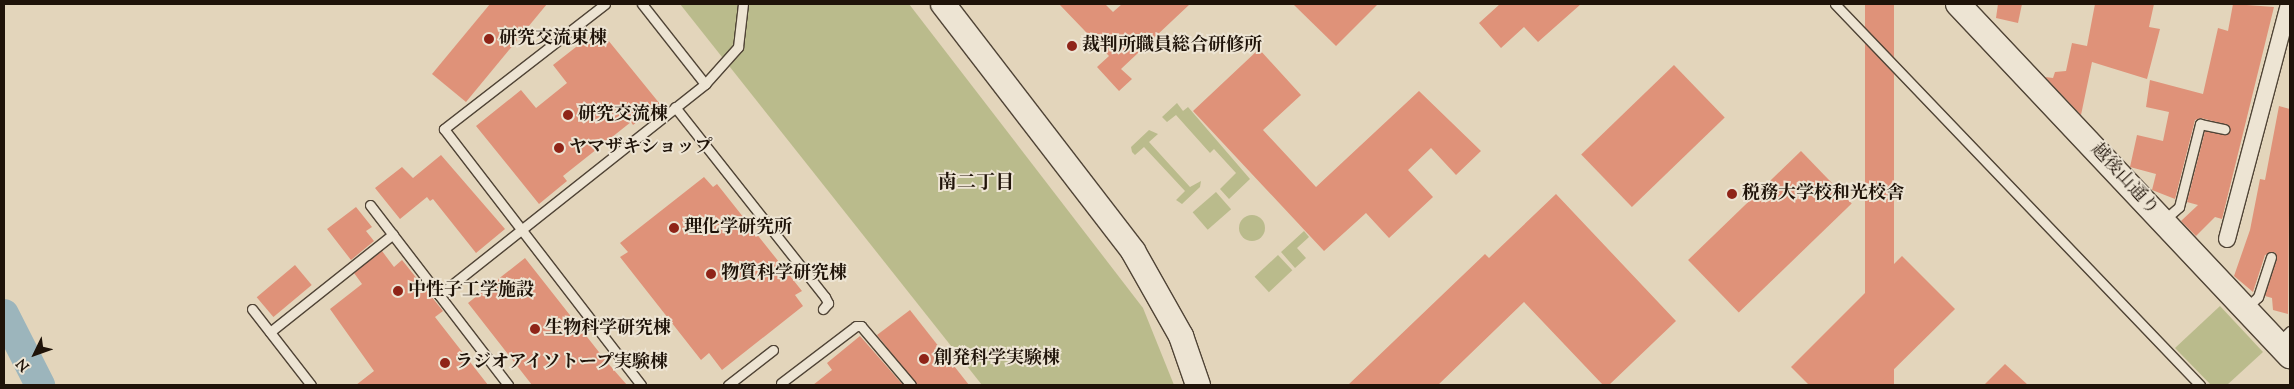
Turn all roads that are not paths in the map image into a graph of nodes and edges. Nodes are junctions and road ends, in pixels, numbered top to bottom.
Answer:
1 (604, 4) edge
2 (642, 4) edge
3 (743, 4) edge
4 (943, 4) edge
5 (1835, 4) edge
6 (1958, 4) edge
7 (2289, 4) edge
8 (705, 84) junction
9 (675, 107) junction
10 (2224, 129) dead end
11 (370, 204) dead end
12 (2163, 221) junction
13 (520, 230) junction
14 (392, 234) junction
15 (2227, 238) dead end
16 (2271, 257) dead end
17 (439, 295) junction
18 (2246, 308) junction
19 (252, 309) dead end
20 (823, 309) dead end
21 (270, 332) junction
22 (2286, 343) edge
23 (773, 350) dead end
24 (781, 383) dead end
25 (311, 385) edge
26 (508, 385) edge
27 (641, 385) edge
28 (728, 385) edge
29 (911, 385) edge
30 (1198, 385) edge
31 (2200, 385) edge

1 - 13 lane
2 - 8 lane
3 - 8 lane
4 - 30 street
5 - 31 lane
6 - 12 street, 越後山通り
7 - 15 street
8 - 9 lane
9 - 13 lane
9 - 20 lane
10 - 12 lane
11 - 14 lane
12 - 18 street, 越後山通り
13 - 17 lane
13 - 27 lane
14 - 17 lane
14 - 21 lane
16 - 18 lane
17 - 26 lane
18 - 22 street, 越後山通り
19 - 21 lane
21 - 25 lane
23 - 28 lane
24 - 29 lane

